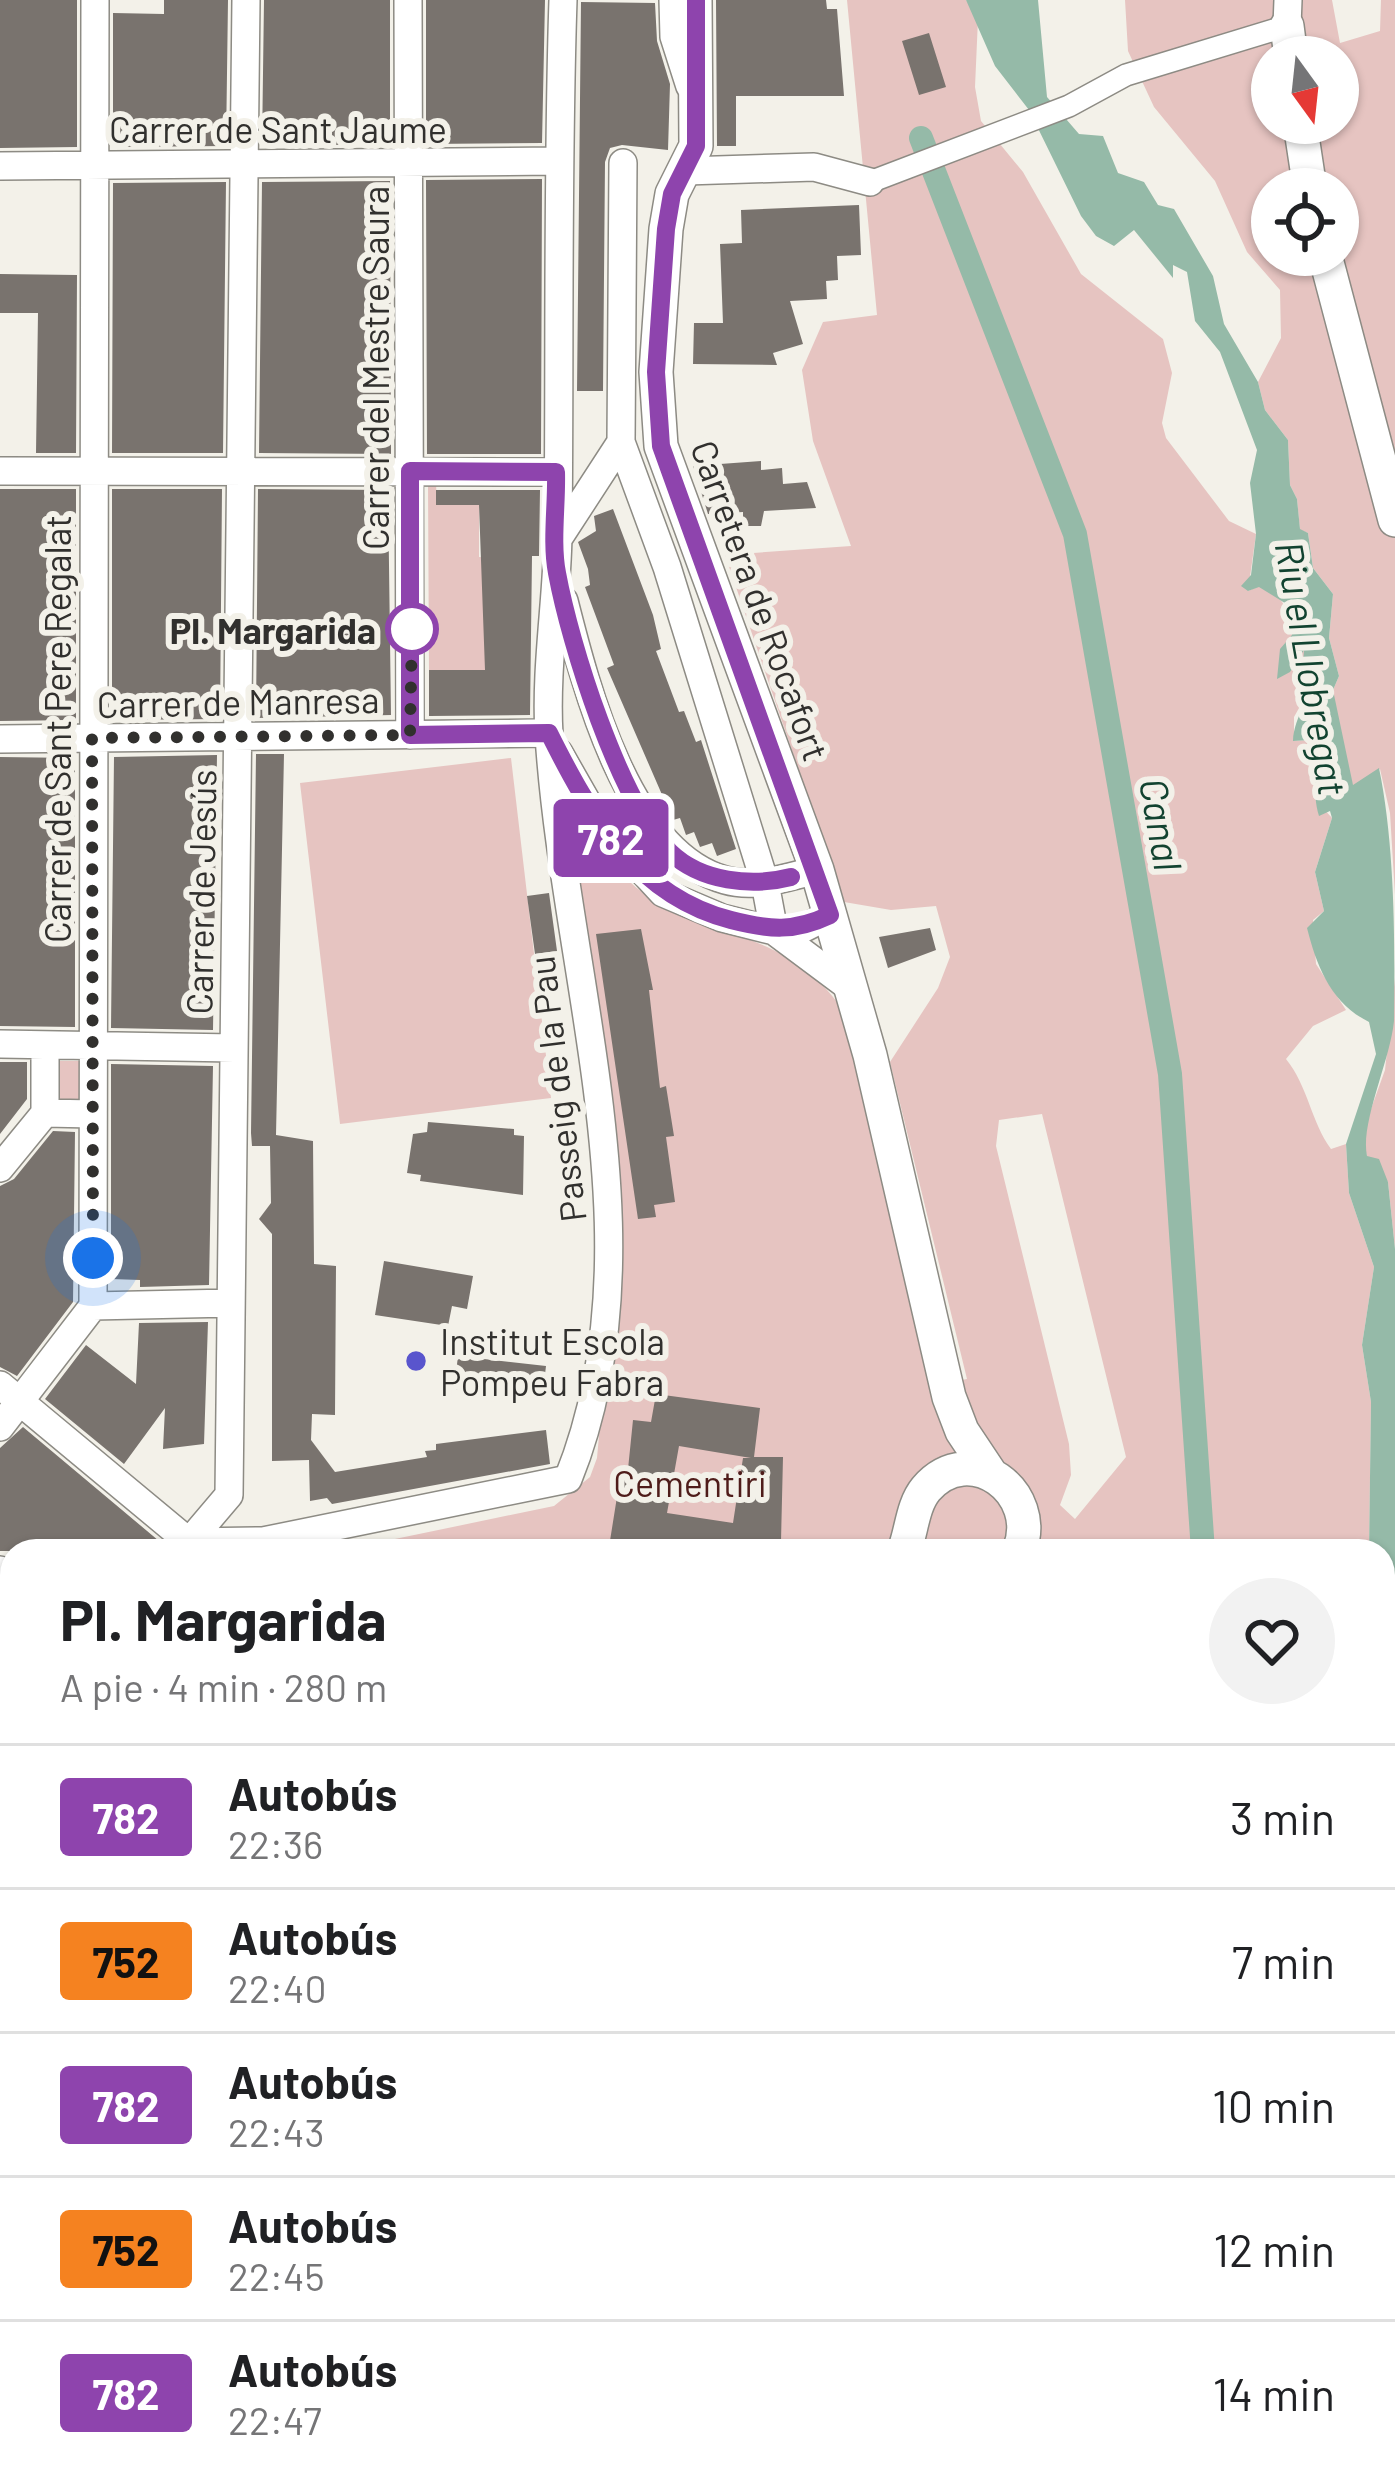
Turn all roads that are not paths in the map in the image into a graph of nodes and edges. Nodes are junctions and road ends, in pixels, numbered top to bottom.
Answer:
1 (95, 0) edge
2 (246, 0) edge
3 (408, 0) edge
4 (563, 0) edge
5 (670, 0) edge
6 (695, 0) edge
7 (1282, 30) edge
8 (692, 104) junction
9 (557, 161) junction
10 (623, 163) dead end
11 (409, 164) junction
12 (244, 165) junction
13 (0, 166) edge
14 (92, 166) junction
15 (686, 171) junction
16 (870, 182) joint
17 (1331, 276) edge
18 (622, 442) junction
19 (92, 470) junction
20 (0, 471) edge
21 (410, 471) junction
22 (242, 472) junction
23 (556, 472) junction
24 (1395, 520) edge
25 (558, 538) junction
26 (556, 568) junction
27 (549, 733) junction
28 (410, 735) junction
29 (238, 736) junction
30 (92, 738) junction
31 (0, 739) edge
32 (817, 870) junction
33 (765, 883) junction
34 (830, 915) junction
35 (774, 931) junction
36 (853, 990) junction
37 (0, 1044) edge
38 (45, 1045) junction
39 (93, 1046) junction
40 (234, 1048) junction
41 (45, 1113) junction
42 (93, 1114) junction
43 (0, 1168) edge
44 (232, 1303) junction
45 (93, 1306) junction
46 (9, 1393) edge
47 (949, 1397) junction
48 (0, 1426) edge
49 (990, 1473) junction
50 (939, 1478) junction
51 (1022, 1536) edge
52 (176, 1539) edge
53 (192, 1539) edge
54 (273, 1539) edge
55 (913, 1539) edge

1 - 14 street, Carrer de Sant Pere Regalat
2 - 12 street, Carrer de Jesús
3 - 11 street, Carrer del Mestre Saura
4 - 9 street
5 - 8 street
6 - 8 street, Carretera de Rocafort
7 - 16 street
8 - 15 street, Carretera de Rocafort
9 - 11 street, Carrer de Sant Jaume
9 - 23 street
10 - 18 street
11 - 12 street, Carrer de Sant Jaume
11 - 21 street, Carrer del Mestre Saura
12 - 14 street, Carrer de Sant Jaume
12 - 22 street, Carrer de Jesús
13 - 14 street, Carrer de Sant Jaume
14 - 19 street, Carrer de Sant Pere Regalat
15 - 16 street
15 - 32 street, Carretera de Rocafort
17 - 24 street
18 - 25 street
18 - 33 street
19 - 20 street
19 - 22 street
19 - 30 street, Carrer de Sant Pere Regalat
21 - 22 street
21 - 23 street
21 - 28 street, Carrer del Mestre Saura
22 - 29 street, Carrer de Jesús
23 - 25 street
25 - 26 street
26 - 27 street
26 - 33 street
27 - 28 street, Carrer de Manresa
27 - 35 street
27 - 54 street, Passeig de la Pau
28 - 29 street, Carrer de Manresa
29 - 30 street, Carrer de Manresa
29 - 40 street, Carrer de Jesús
30 - 31 street, Carrer de Manresa
30 - 39 street, Carrer de Sant Pere Regalat
32 - 33 street
32 - 34 street, Carretera de Rocafort
33 - 35 street
34 - 35 street
34 - 36 street, Carretera de Rocafort
35 - 36 street
36 - 47 street, Carretera de Rocafort
37 - 38 street
38 - 39 street
38 - 41 street
39 - 40 street
39 - 42 street, Carrer de Sant Pere Regalat
40 - 44 street, Carrer de Jesús
41 - 42 street
41 - 43 street
42 - 45 street, Carrer de Sant Pere Regalat
44 - 45 street
44 - 53 street, Carrer de Jesús
45 - 46 street
46 - 48 street
46 - 52 street
47 - 49 street
47 - 50 street
49 - 50 street
49 - 51 street
50 - 55 street

